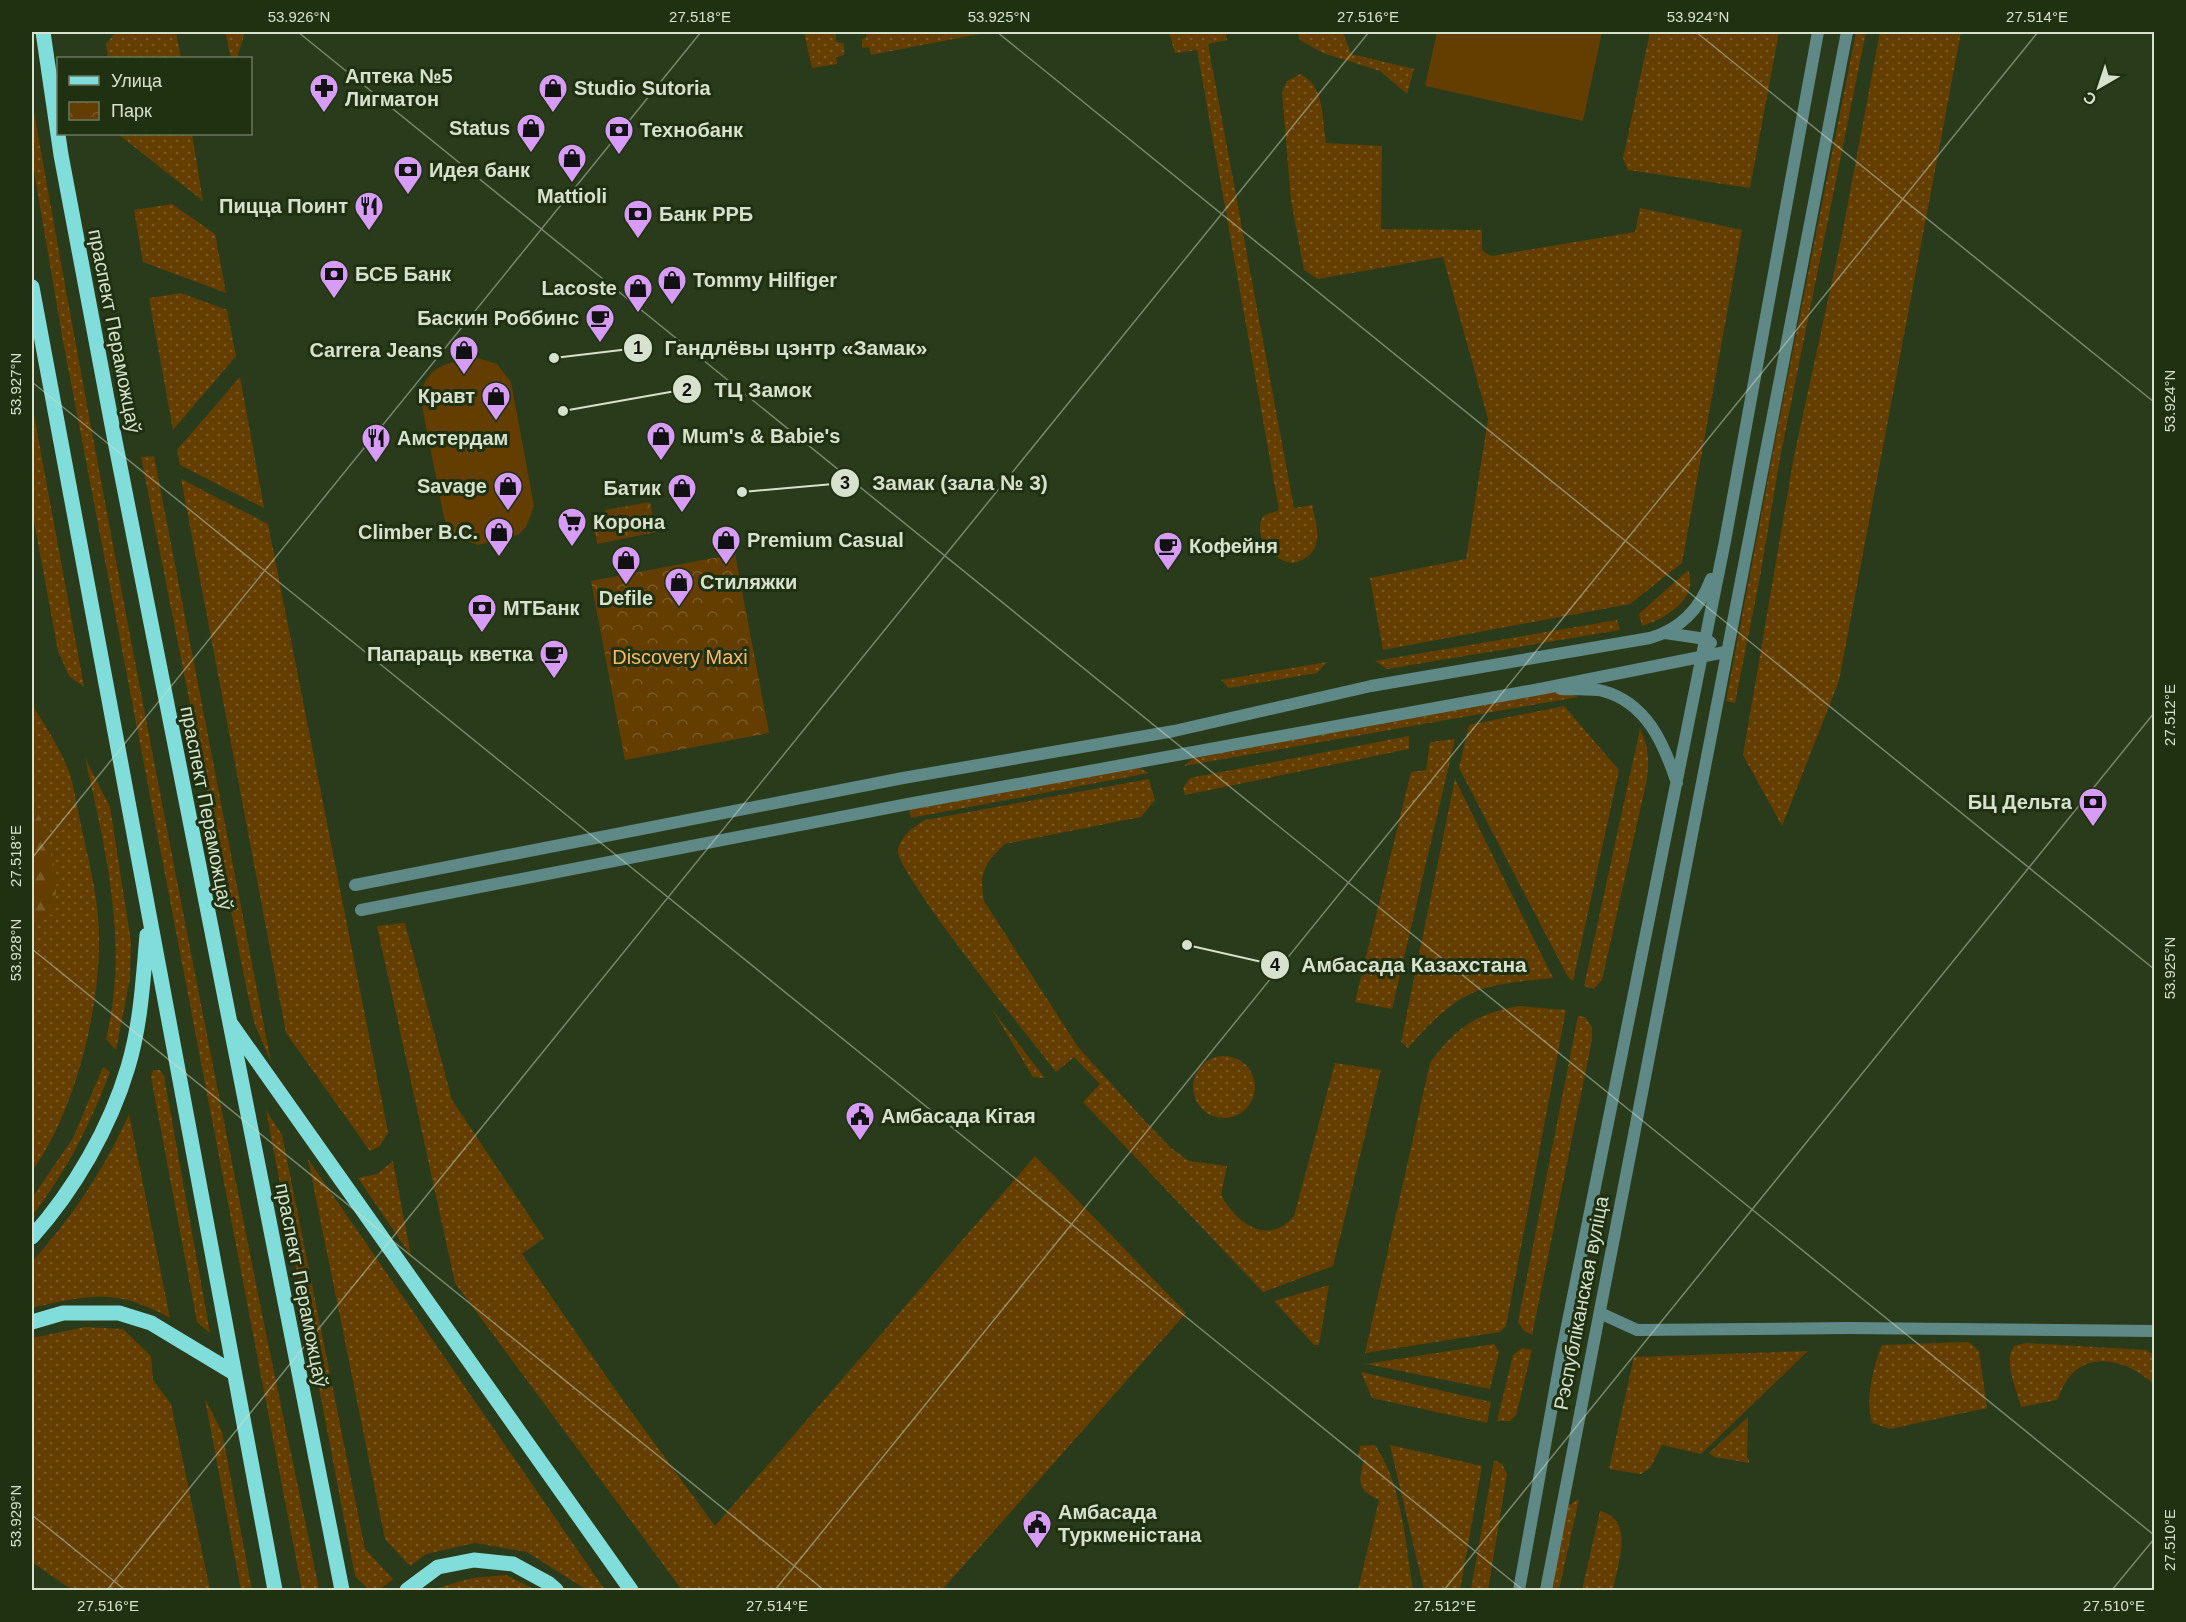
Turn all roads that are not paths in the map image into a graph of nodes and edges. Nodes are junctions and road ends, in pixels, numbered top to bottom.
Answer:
1 (43, 32) edge
2 (1818, 32) edge
3 (1847, 32) edge
4 (57, 128) edge
5 (58, 135) edge
6 (32, 287) edge
7 (1725, 541) junction
8 (1665, 633) junction
9 (1706, 639) junction
10 (1725, 652) junction
11 (1702, 656) junction
12 (1545, 688) junction
13 (1678, 785) junction
14 (355, 885) dead end
15 (361, 910) dead end
16 (148, 914) junction
17 (227, 1019) junction
18 (32, 1237) edge
19 (1600, 1313) junction
20 (32, 1322) edge
21 (2154, 1331) edge
22 (234, 1373) junction
23 (275, 1590) edge
24 (342, 1590) edge
25 (407, 1590) edge
26 (556, 1590) edge
27 (631, 1590) edge
28 (1519, 1590) edge
29 (1546, 1590) edge

1 - 4 main road, праспект Пераможцаў
2 - 7 street
3 - 10 street, Рэспубліканская вуліца
5 - 17 main road, праспект Пераможцаў
6 - 16 main road
7 - 8 street
7 - 9 street
8 - 9 street
8 - 14 street
9 - 10 street
9 - 11 street
10 - 11 street
10 - 19 street, Рэспубліканская вуліца
11 - 12 street
11 - 13 street
12 - 13 street
12 - 15 street
13 - 28 street
16 - 18 main road
16 - 22 main road
17 - 24 main road, праспект Пераможцаў
17 - 27 main road
19 - 21 street
19 - 29 street, Рэспубліканская вуліца
20 - 22 main road
22 - 23 main road
25 - 26 main road

